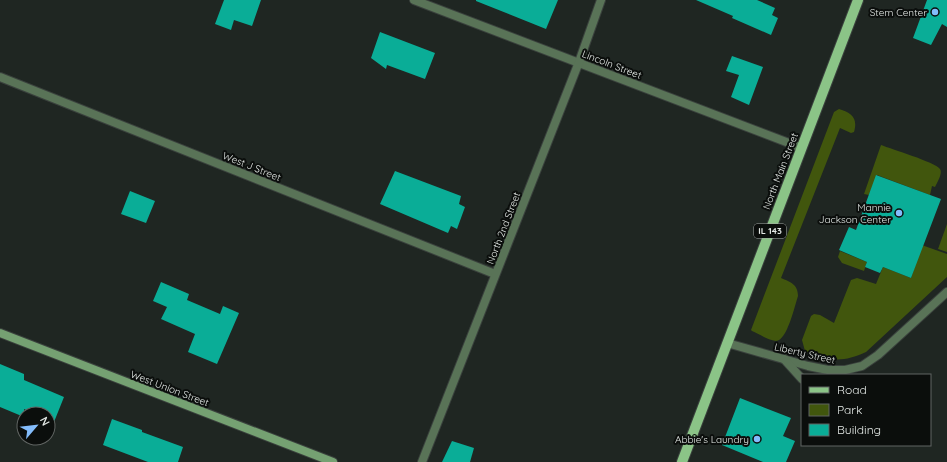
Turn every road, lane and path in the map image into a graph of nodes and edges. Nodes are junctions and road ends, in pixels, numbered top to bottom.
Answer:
1 (414, 0) edge
2 (602, 0) edge
3 (858, 0) edge
4 (579, 62) junction
5 (0, 77) edge
6 (802, 148) junction
7 (496, 274) junction
8 (947, 292) edge
9 (0, 333) edge
10 (727, 343) junction
11 (784, 359) junction
12 (801, 378) edge
13 (332, 462) edge
14 (422, 462) edge
15 (682, 462) edge

1 - 4 street, Lincoln Street
2 - 4 street, North 2nd Street
3 - 6 main road, North Main Street / IL 143
4 - 6 street, Lincoln Street
4 - 7 street, North 2nd Street
5 - 7 street, West J Street
6 - 10 main road, North Main Street / IL 143
7 - 14 street, North 2nd Street
8 - 11 street, Liberty Street
9 - 13 street, West Union Street
10 - 11 street, Liberty Street
10 - 15 main road, North Main Street / IL 143
11 - 12 street

